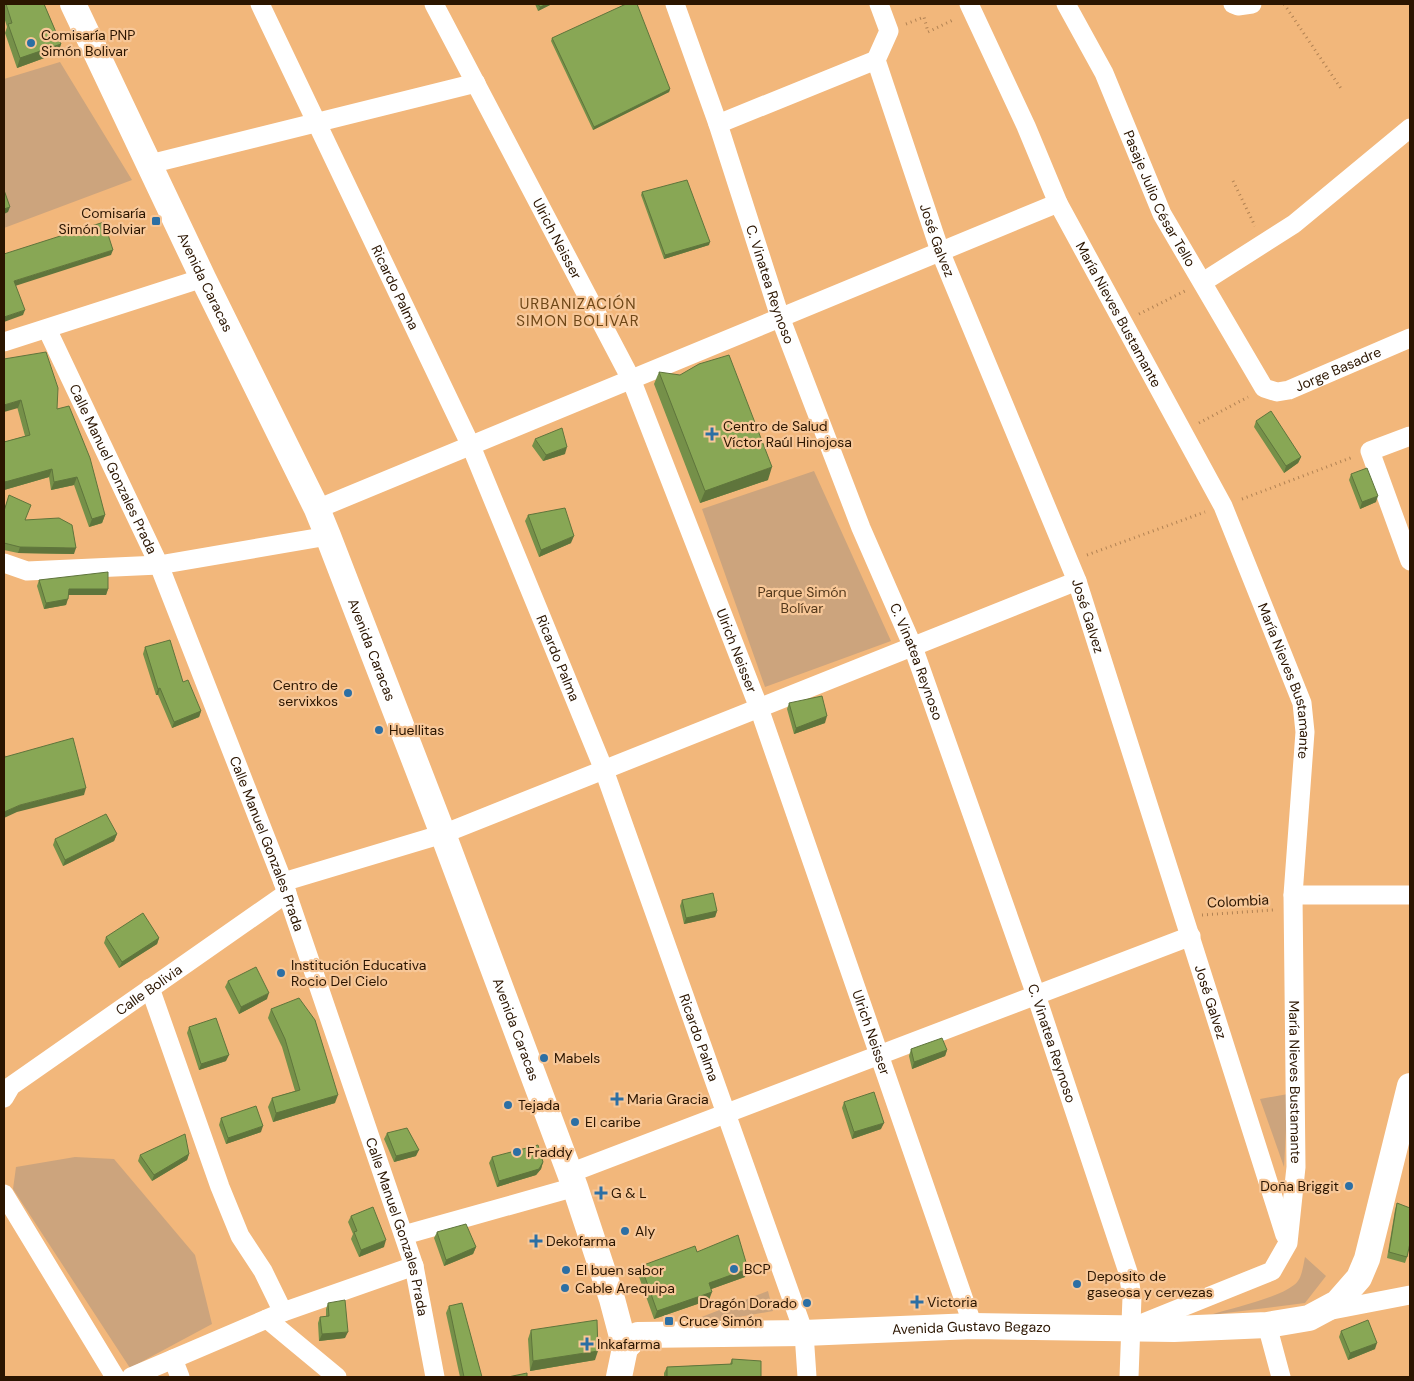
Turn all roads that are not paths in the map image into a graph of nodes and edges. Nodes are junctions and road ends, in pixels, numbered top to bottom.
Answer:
1 (73, 4) edge
2 (260, 4) edge
3 (434, 4) edge
4 (675, 4) edge
5 (879, 4) edge
6 (1066, 4) edge
7 (971, 8) edge
8 (876, 60) junction
9 (476, 82) junction
10 (316, 122) junction
11 (718, 124) junction
12 (1410, 128) edge
13 (150, 164) junction
14 (1058, 203) junction
15 (940, 251) junction
16 (203, 278) junction
17 (1203, 282) junction
18 (780, 317) junction
19 (47, 329) junction
20 (1410, 338) edge
21 (4, 342) edge
22 (632, 379) junction
23 (1264, 388) joint
24 (1410, 436) edge
25 (470, 446) junction
26 (318, 509) junction
27 (328, 536) junction
28 (1410, 561) edge
29 (4, 562) edge
30 (159, 566) junction
31 (1077, 581) junction
32 (913, 647) junction
33 (759, 708) junction
34 (604, 770) junction
35 (443, 834) junction
36 (285, 888) junction
37 (1410, 895) edge
38 (1293, 902) junction
39 (1190, 936) junction
40 (150, 988) junction
41 (1036, 995) junction
42 (880, 1054) junction
43 (1410, 1086) edge
44 (7, 1092) edge
45 (726, 1113) junction
46 (572, 1180) junction
47 (4, 1194) edge
48 (404, 1235) junction
49 (1288, 1243) junction
50 (414, 1266) junction
51 (1410, 1295) edge
52 (1324, 1312) junction
53 (275, 1315) junction
54 (1267, 1325) junction
55 (973, 1326) junction
56 (1130, 1328) junction
57 (804, 1333) junction
58 (625, 1348) junction
59 (173, 1359) junction
60 (115, 1377) edge
61 (131, 1377) edge
62 (180, 1377) edge
63 (337, 1377) edge
64 (434, 1377) edge
65 (619, 1377) edge
66 (630, 1377) edge
67 (807, 1377) edge
68 (1129, 1377) edge
69 (1281, 1377) edge

1 - 13 main road, Avenida Caracas
2 - 10 street, Ricardo Palma
3 - 9 street, Ulrich Neisser
4 - 11 street, C. Vinatea Reynoso
5 - 8 street
6 - 17 street, Pasaje Julio César Tello
7 - 14 street, María Nieves Bustamante
8 - 11 street
8 - 15 street, José Galvez
9 - 10 street
9 - 22 street, Ulrich Neisser
10 - 13 street
10 - 25 street, Ricardo Palma
11 - 18 street, C. Vinatea Reynoso
12 - 17 street
13 - 16 main road, Avenida Caracas
14 - 15 street
14 - 38 street, María Nieves Bustamante
15 - 18 street
15 - 31 street, José Galvez
16 - 19 street
16 - 26 main road, Avenida Caracas
17 - 23 street, Pasaje Julio César Tello
18 - 22 street
18 - 32 street, C. Vinatea Reynoso
19 - 21 street
19 - 30 street, Calle Manuel Gonzales Prada
20 - 23 street, Jorge Basadre
22 - 25 street
22 - 33 street, Ulrich Neisser
24 - 28 street
25 - 26 street
25 - 34 street, Ricardo Palma
26 - 27 main road, Avenida Caracas
27 - 30 street
27 - 35 main road, Avenida Caracas
29 - 30 street
30 - 36 street, Calle Manuel Gonzales Prada
31 - 32 street, Calle Bolivia
31 - 39 street, José Galvez
32 - 33 street, Calle Bolivia
32 - 41 street, C. Vinatea Reynoso
33 - 34 street, Calle Bolivia
33 - 42 street, Ulrich Neisser
34 - 35 street, Calle Bolivia
34 - 45 street, Ricardo Palma
35 - 36 street, Calle Bolivia
35 - 46 main road, Avenida Caracas
36 - 40 street, Calle Bolivia
36 - 48 street, Calle Manuel Gonzales Prada
37 - 38 street
38 - 49 street, María Nieves Bustamante
39 - 41 street
39 - 49 street, José Galvez
40 - 44 street, Calle Bolivia
40 - 53 street
41 - 42 street
41 - 56 street, C. Vinatea Reynoso
42 - 45 street
42 - 55 street, Ulrich Neisser
43 - 52 main road
45 - 46 street
45 - 57 street, Ricardo Palma
46 - 48 street
46 - 58 main road, Avenida Caracas
47 - 60 street
48 - 50 street, Calle Manuel Gonzales Prada
49 - 56 street, María Nieves Bustamante
50 - 53 street
50 - 64 street, Calle Manuel Gonzales Prada
51 - 52 street
52 - 54 main road, Avenida Gustavo Begazo
53 - 59 street
53 - 63 street
54 - 56 main road, Avenida Gustavo Begazo
54 - 69 street
55 - 56 main road, Avenida Gustavo Begazo
55 - 57 main road, Avenida Gustavo Begazo
56 - 68 street, C. Vinatea Reynoso
57 - 58 main road, Avenida Gustavo Begazo
57 - 67 street, Ricardo Palma
58 - 65 main road, Avenida Caracas
58 - 66 street
59 - 61 street
59 - 62 street

